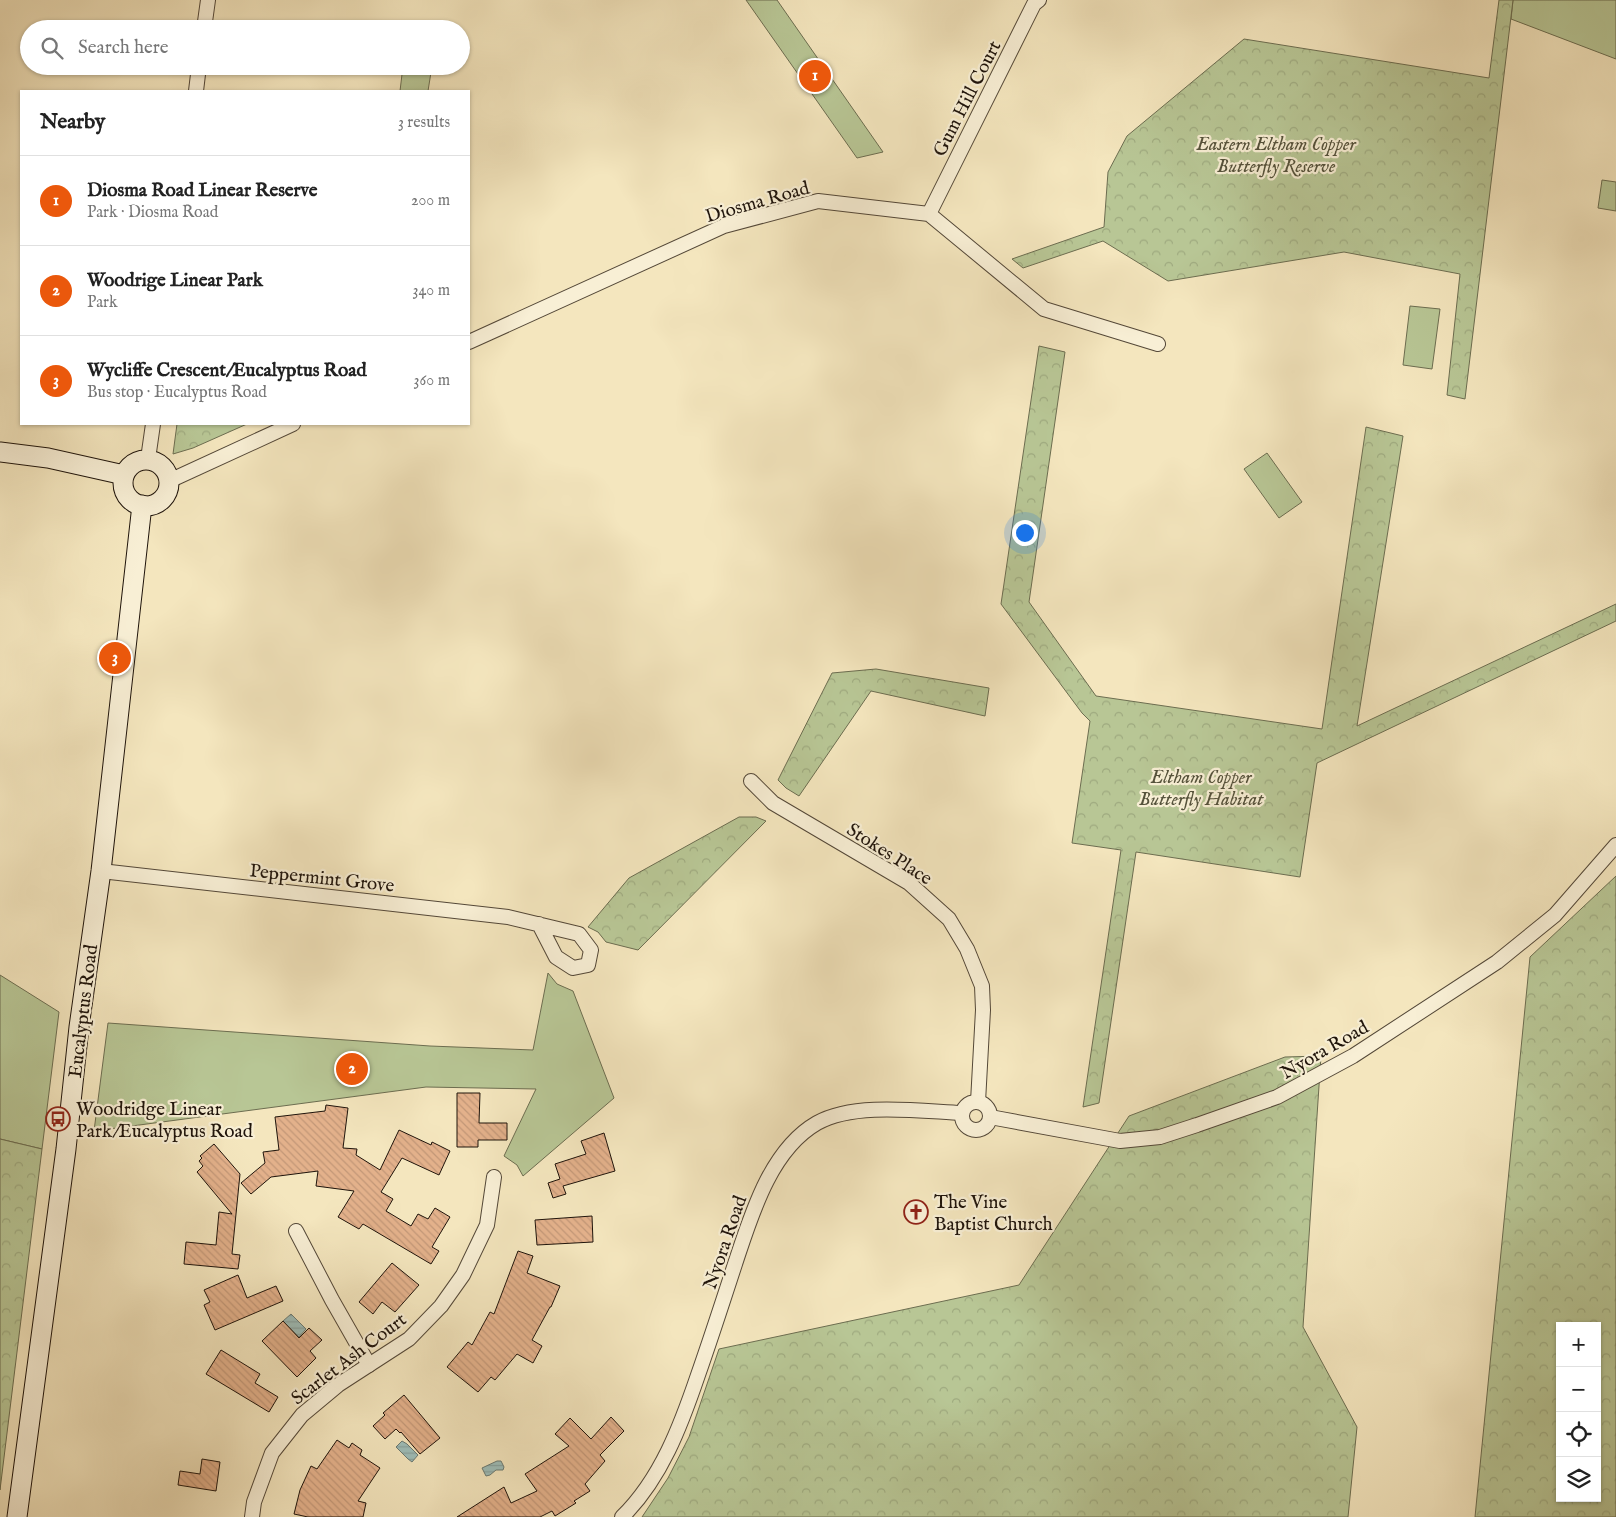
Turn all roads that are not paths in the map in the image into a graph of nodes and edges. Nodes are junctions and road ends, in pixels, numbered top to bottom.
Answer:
1 (208, 0) edge
2 (1034, 1) edge
3 (205, 20) edge
4 (198, 75) edge
5 (196, 90) edge
6 (929, 214) junction
7 (470, 342) edge
8 (1158, 344) dead end
9 (153, 425) edge
10 (291, 425) edge
11 (0, 452) edge
12 (148, 460) junction
13 (124, 475) junction
14 (169, 481) junction
15 (142, 505) junction
16 (751, 781) dead end
17 (1616, 845) edge
18 (101, 871) junction
19 (538, 924) dead end
20 (978, 1102) junction
21 (962, 1113) junction
22 (990, 1117) junction
23 (494, 1177) dead end
24 (296, 1231) dead end
25 (369, 1365) junction
26 (17, 1517) edge
27 (252, 1517) edge
28 (622, 1517) edge

1 - 3 street
2 - 6 street, Gum Hill Court
4 - 5 street
6 - 7 street, Diosma Road
6 - 8 street
9 - 12 street
10 - 14 street
11 - 13 street
12 - 13 street
12 - 14 street
13 - 15 street
14 - 15 street
15 - 18 street, Eucalyptus Road
16 - 20 street, Stokes Place
17 - 22 street, Nyora Road
18 - 19 street, Peppermint Grove
18 - 26 street, Eucalyptus Road
20 - 21 street
20 - 22 street
21 - 22 street
21 - 28 street, Nyora Road
23 - 25 street, Scarlet Ash Court
24 - 25 street
25 - 27 street, Scarlet Ash Court

